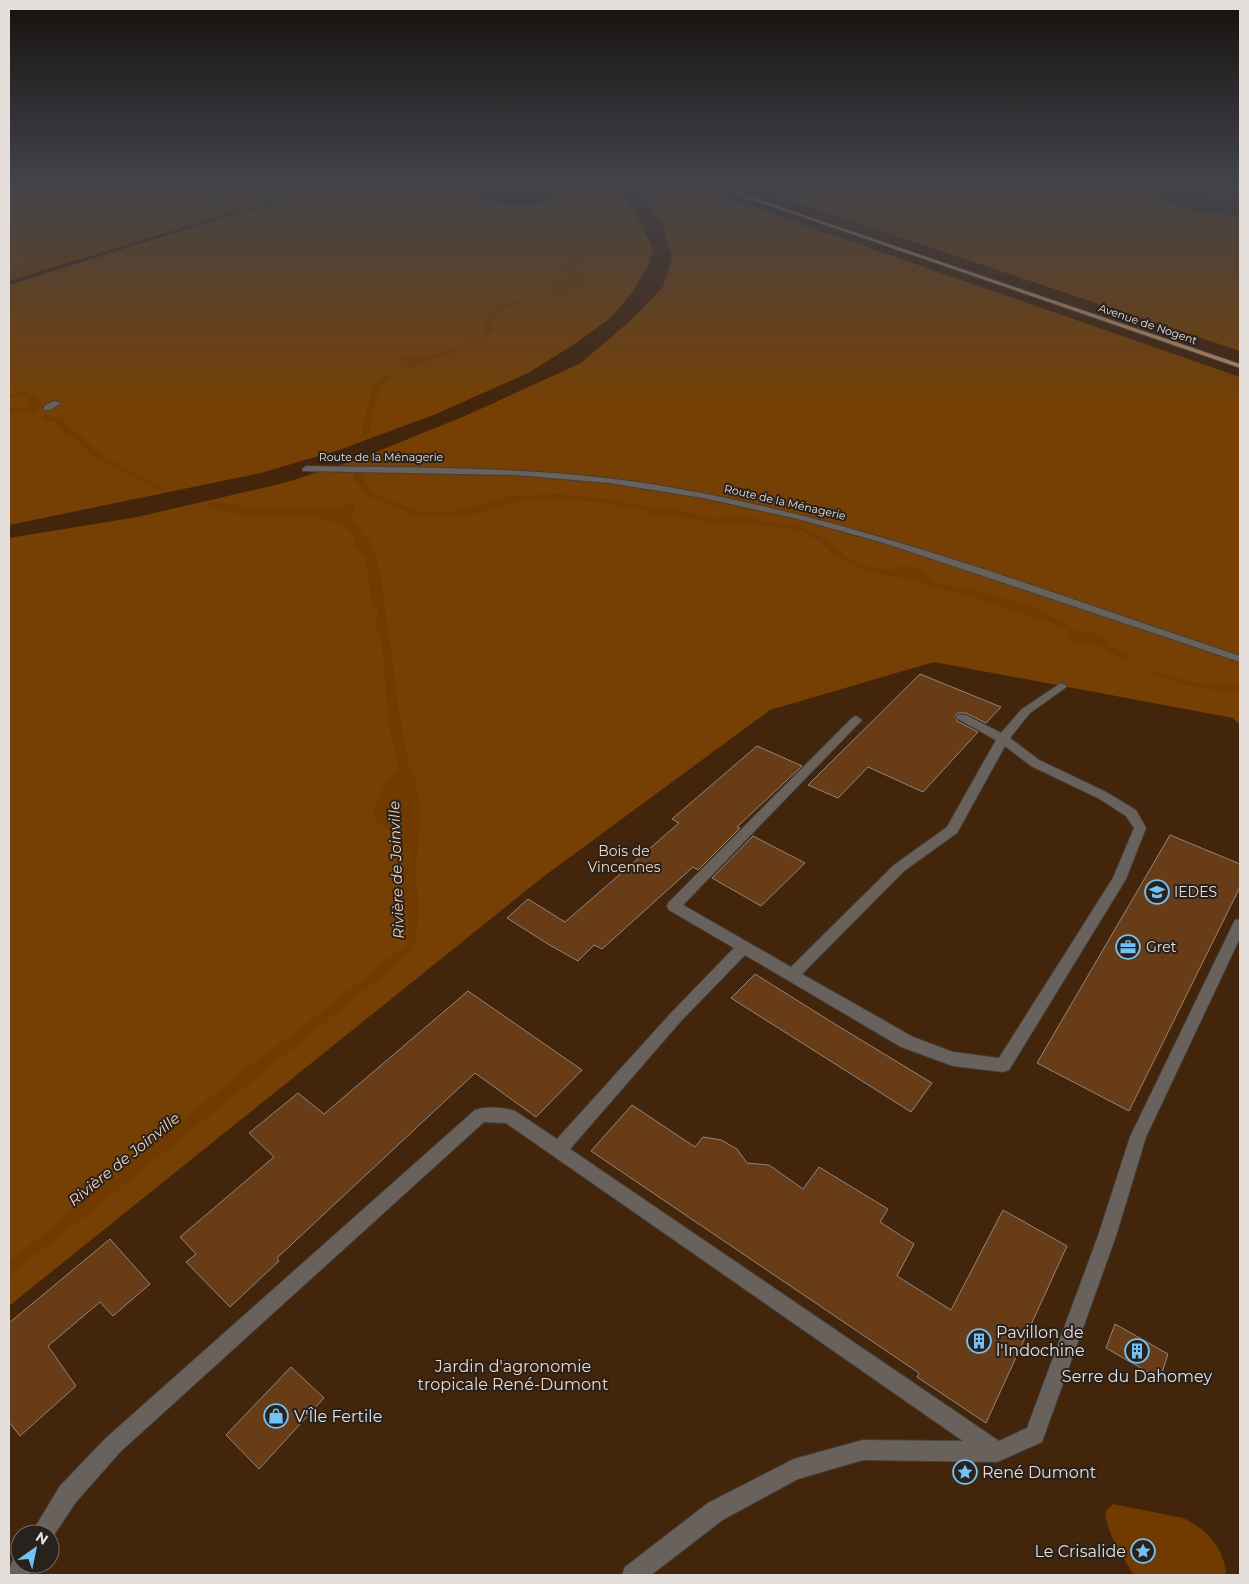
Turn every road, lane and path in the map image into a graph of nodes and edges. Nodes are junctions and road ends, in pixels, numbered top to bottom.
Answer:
1 (925, 258) edge
2 (1240, 366) edge
3 (57, 403) dead end
4 (47, 408) dead end
5 (306, 469) dead end
6 (1240, 659) edge
7 (1060, 686) dead end
8 (962, 717) dead end
9 (856, 720) dead end
10 (1003, 739) junction
11 (1240, 924) edge
12 (744, 947) junction
13 (792, 975) junction
14 (558, 1150) junction
15 (997, 1452) junction
16 (48, 1524) edge
17 (633, 1575) edge

1 - 2 main road, Avenue de Nogent
3 - 4 lane
5 - 6 lane, Route de la Ménagerie
7 - 10 lane
8 - 10 lane
9 - 12 lane
10 - 13 lane
10 - 13 lane
11 - 15 lane
12 - 13 lane
12 - 14 lane
14 - 15 lane
14 - 16 lane
15 - 17 lane

